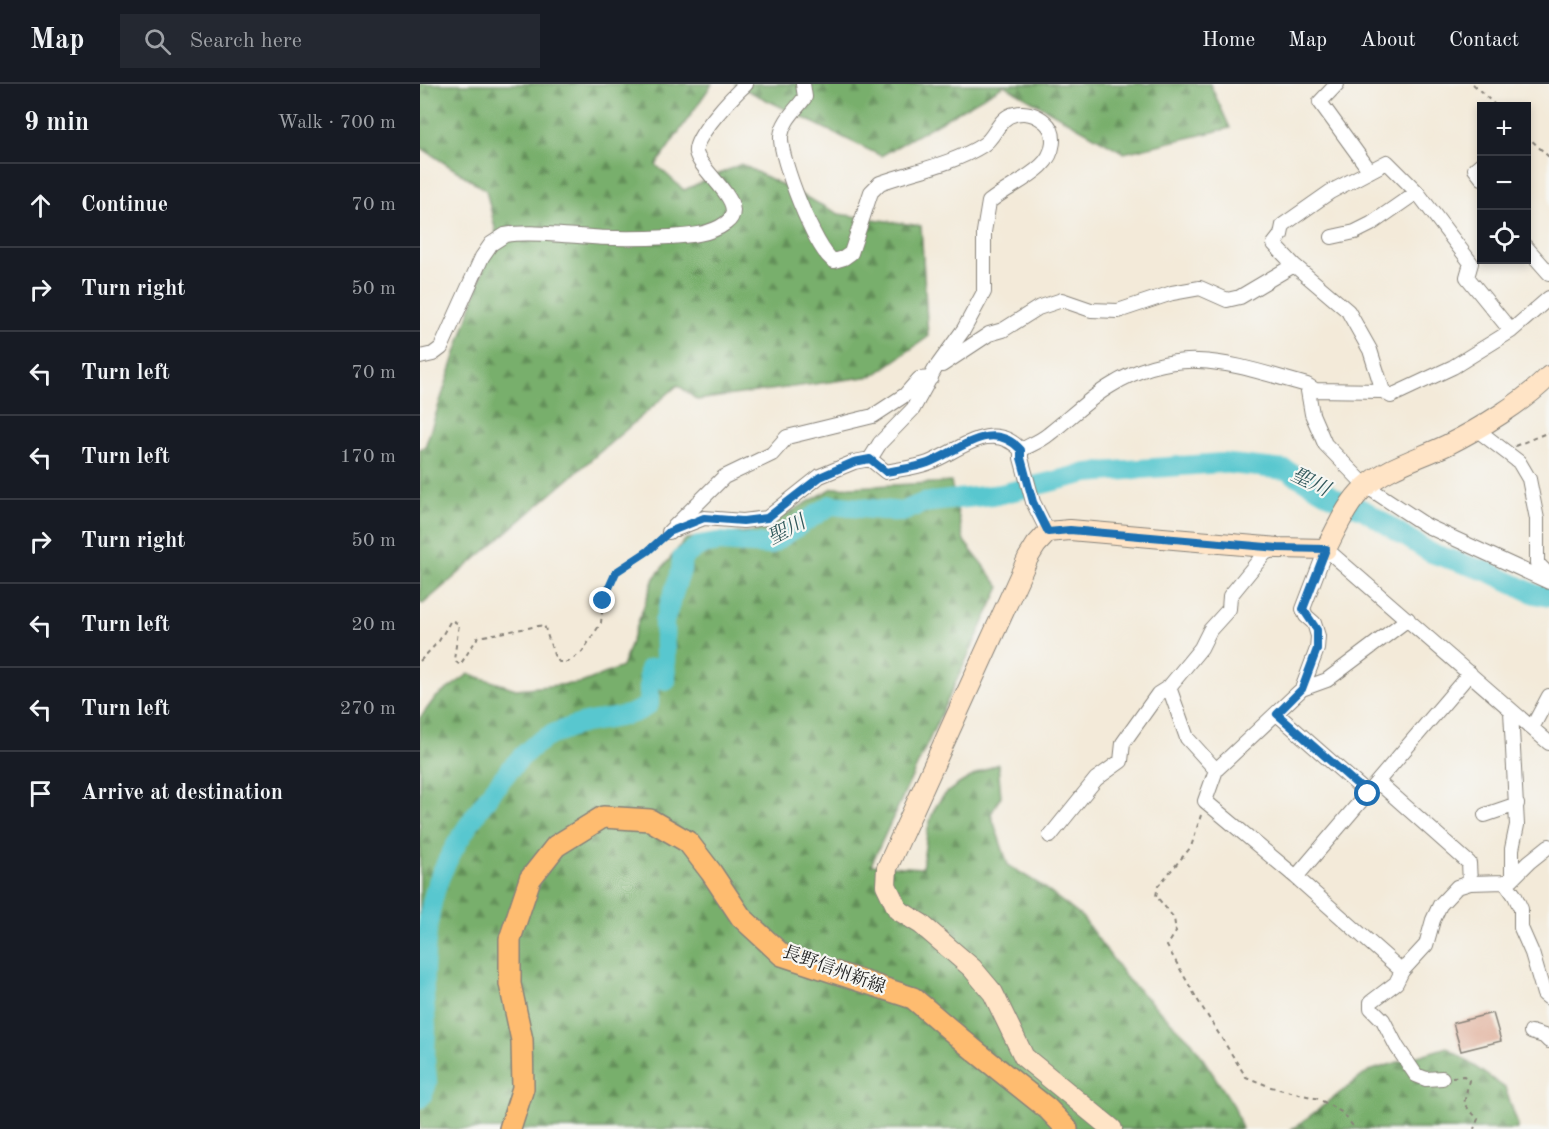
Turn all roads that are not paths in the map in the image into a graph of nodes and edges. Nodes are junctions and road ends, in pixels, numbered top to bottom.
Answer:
1 (746, 84) edge
2 (803, 84) edge
3 (1337, 84) edge
4 (1370, 171) junction
5 (1417, 192) junction
6 (1332, 237) dead end
7 (1531, 252) edge
8 (1294, 265) junction
9 (1549, 273) edge
10 (1549, 298) edge
11 (1511, 331) junction
12 (420, 357) edge
13 (933, 373) junction
14 (1549, 376) edge
15 (1307, 385) junction
16 (1383, 391) junction
17 (1476, 429) junction
18 (1021, 450) junction
19 (870, 459) junction
20 (1362, 489) junction
21 (1048, 532) junction
22 (1278, 548) junction
23 (1326, 549) junction
24 (1549, 575) edge
25 (1549, 582) edge
26 (1408, 619) junction
27 (1470, 673) junction
28 (1169, 687) junction
29 (1302, 689) junction
30 (1549, 696) edge
31 (1511, 711) junction
32 (1277, 714) junction
33 (1532, 728) junction
34 (1549, 743) edge
35 (1216, 770) junction
36 (1378, 782) junction
37 (1368, 794) junction
38 (1517, 804) junction
39 (1485, 815) dead end
40 (1050, 836) dead end
41 (1549, 846) edge
42 (1296, 877) junction
43 (1508, 880) junction
44 (1470, 883) junction
45 (1402, 971) junction
46 (1549, 998) edge
47 (1531, 1032) dead end
48 (1549, 1041) edge
49 (1442, 1078) road end
50 (510, 1129) edge
51 (1067, 1129) edge
52 (1112, 1129) edge

1 - 12 street
2 - 13 street
3 - 4 street
4 - 5 street
4 - 8 street
5 - 6 street
5 - 11 street
7 - 9 street
8 - 13 street
8 - 16 street
10 - 11 street
11 - 16 street
13 - 19 street
13 - 19 street
14 - 17 street
15 - 16 street
15 - 18 street
15 - 20 street
17 - 20 street
17 - 24 street
18 - 19 street
18 - 21 street
20 - 23 street
20 - 25 street
21 - 22 street
21 - 52 street
22 - 23 street
22 - 28 street
23 - 26 street
23 - 29 street
26 - 27 street
26 - 29 street
27 - 31 street
27 - 36 street
28 - 35 street
28 - 40 street
29 - 32 street
30 - 33 street
31 - 33 street
31 - 38 street
32 - 35 street
32 - 37 street
33 - 34 street
35 - 42 street
36 - 37 street
36 - 44 street
37 - 42 street
38 - 39 street
38 - 43 street
41 - 43 street
42 - 45 street
43 - 44 street
43 - 46 street
44 - 45 street
45 - 49 street
47 - 48 street
50 - 51 main road, 長野信州新線

